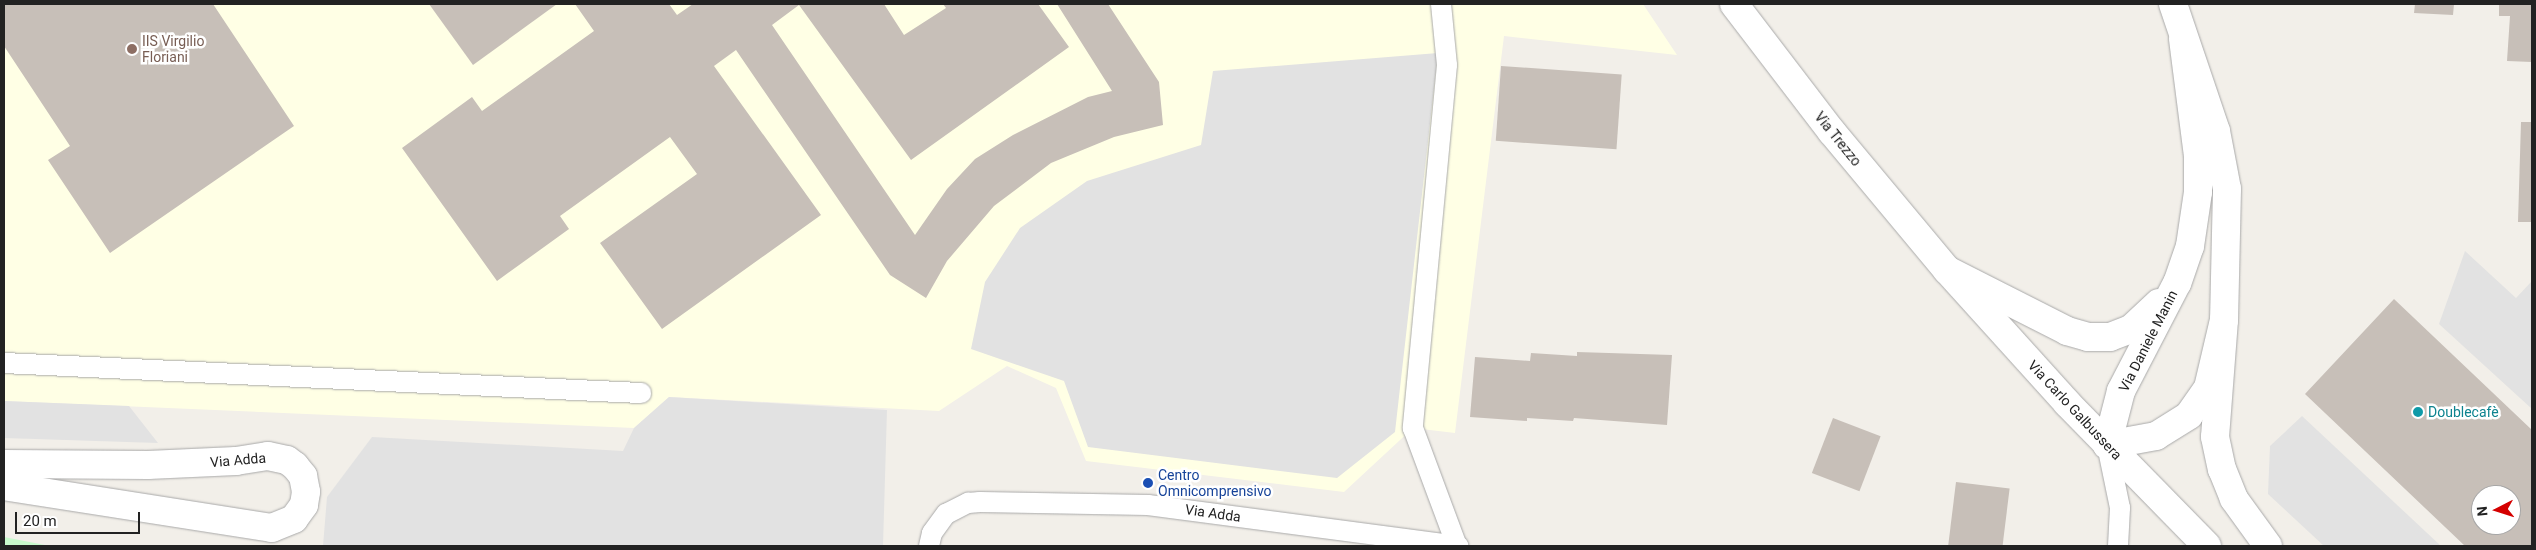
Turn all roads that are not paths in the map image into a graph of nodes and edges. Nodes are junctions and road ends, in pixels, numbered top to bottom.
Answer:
1 (1441, 4) edge
2 (1734, 4) edge
3 (2173, 4) edge
4 (2183, 40) junction
5 (1947, 270) junction
6 (2177, 284) junction
7 (2224, 320) junction
8 (4, 364) edge
9 (641, 393) dead end
10 (2107, 445) junction
11 (4, 464) edge
12 (4, 486) edge
13 (929, 546) edge
14 (1457, 546) edge
15 (2118, 546) edge
16 (2207, 546) edge
17 (2268, 546) edge

1 - 14 lane
2 - 5 street, Via Trezzo
3 - 4 street, Via Daniele Manin
4 - 6 street, Via Daniele Manin
4 - 7 street, Via Daniele Manin
5 - 6 street, Via Daniele Manin
5 - 10 street, Via Carlo Galbussera
6 - 10 street, Via Daniele Manin
7 - 10 street, Via Daniele Manin
7 - 17 street, Via Daniele Manin
8 - 9 lane
10 - 15 lane
10 - 16 street, Via Carlo Galbussera
11 - 12 street, Via Adda
13 - 14 lane, Via Adda

